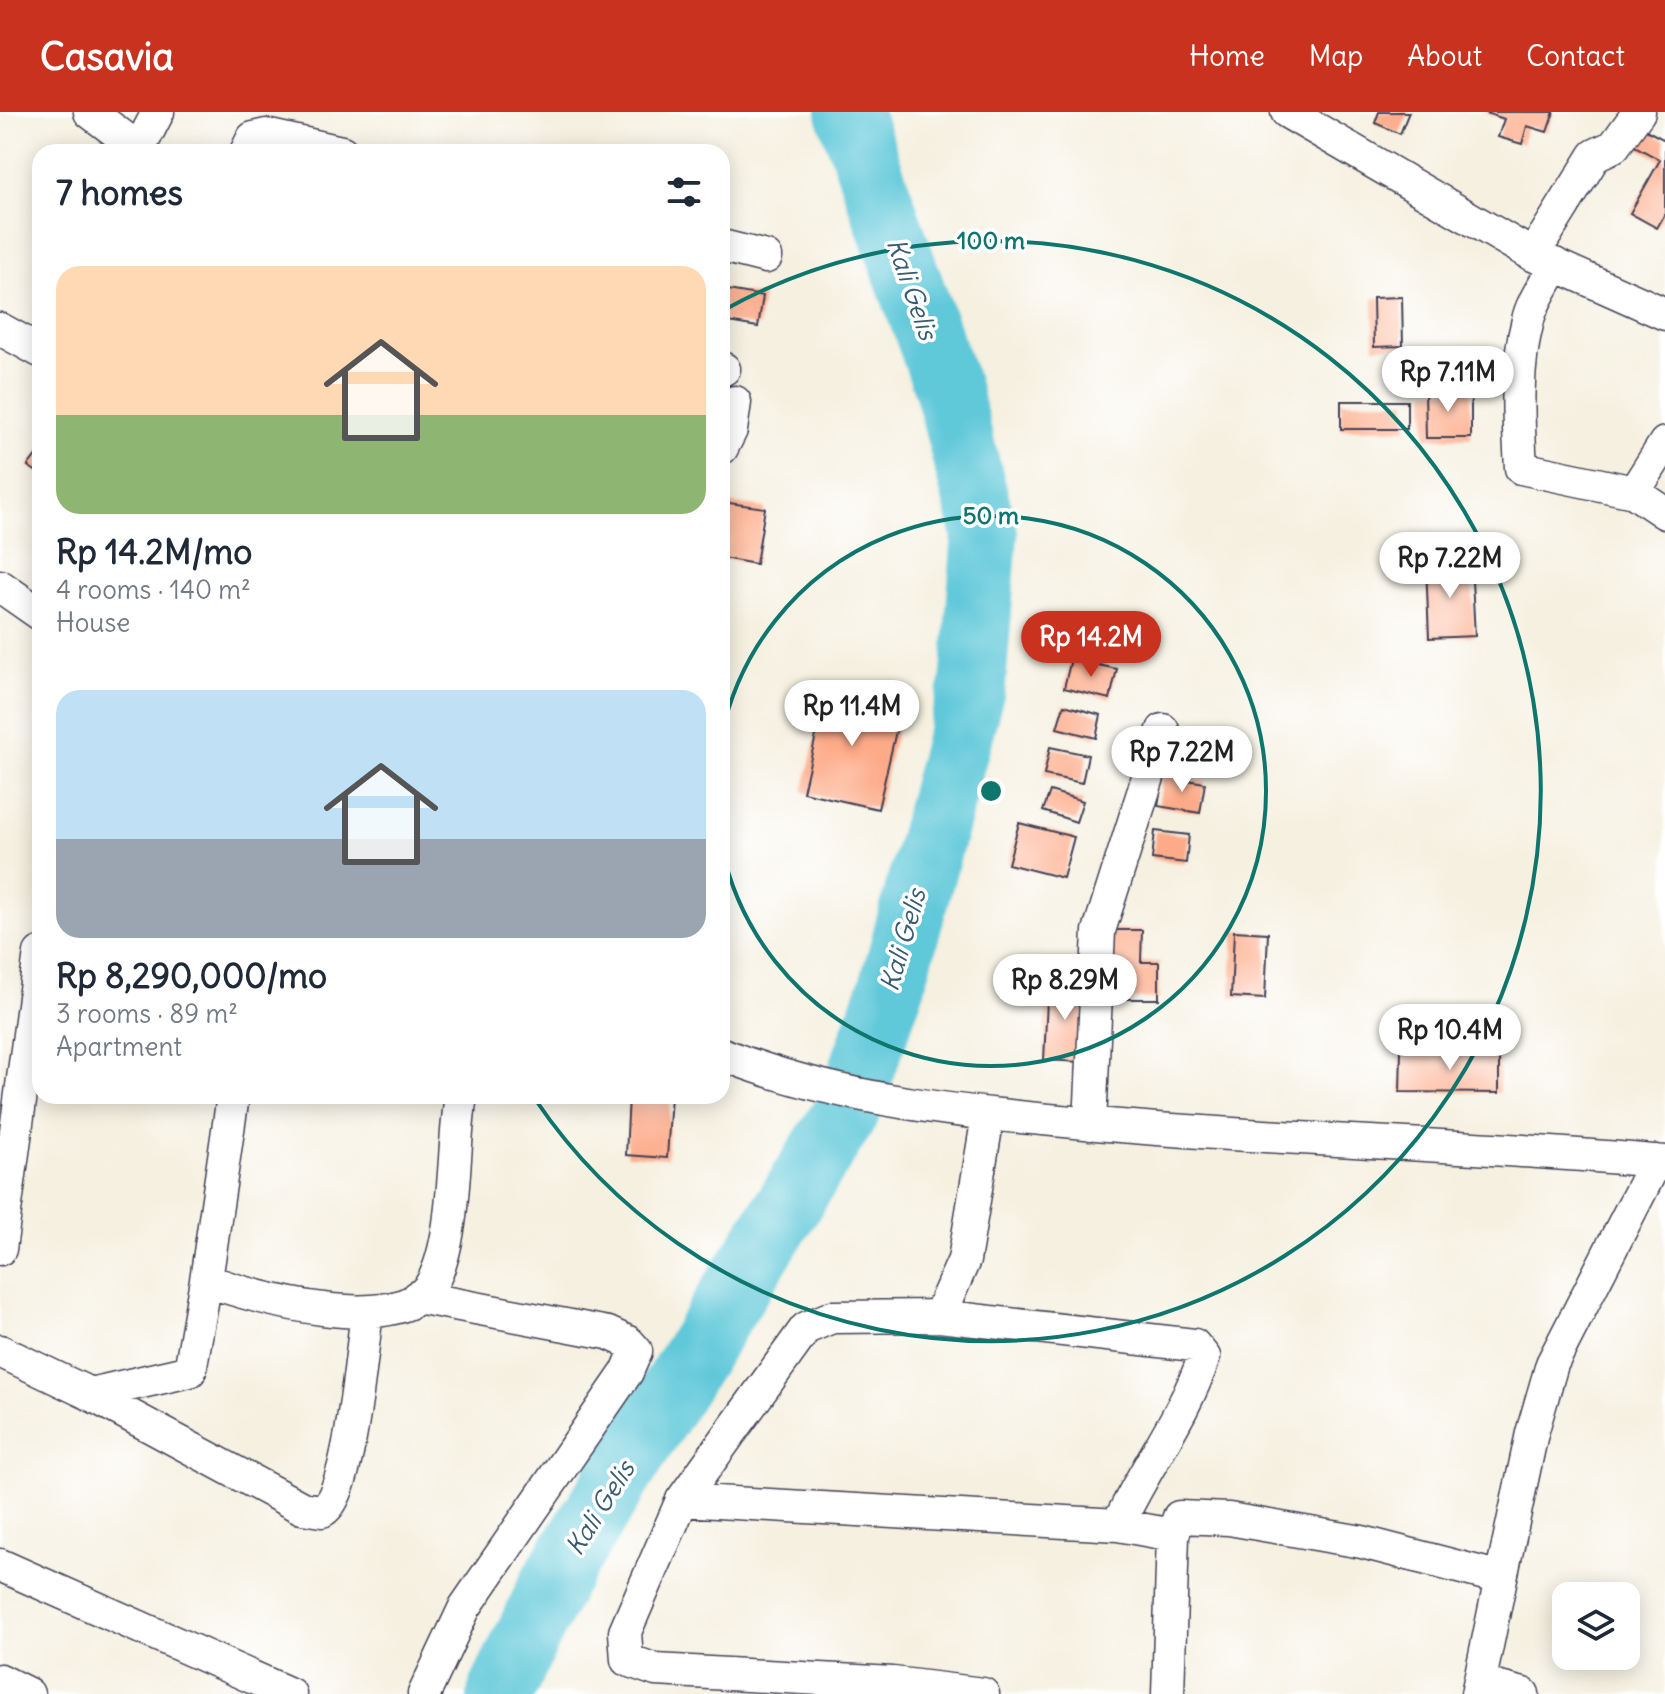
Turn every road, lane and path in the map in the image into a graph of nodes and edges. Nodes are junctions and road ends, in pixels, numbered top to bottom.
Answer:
1 (90, 112) edge
2 (158, 112) edge
3 (1287, 112) edge
4 (1639, 112) edge
5 (132, 144) edge
6 (144, 144) edge
7 (250, 144) edge
8 (306, 144) edge
9 (730, 248) edge
10 (766, 257) dead end
11 (1544, 260) junction
12 (1665, 314) edge
13 (0, 329) edge
14 (32, 347) edge
15 (735, 402) dead end
16 (730, 432) edge
17 (1665, 443) edge
18 (1634, 492) junction
19 (1665, 513) edge
20 (0, 586) edge
21 (32, 608) edge
22 (1163, 730) dead end
23 (32, 1003) edge
24 (730, 1056) edge
25 (232, 1104) edge
26 (460, 1104) edge
27 (988, 1116) junction
28 (1090, 1124) junction
29 (7, 1158) edge
30 (1660, 1161) edge
31 (0, 1249) edge
32 (206, 1280) junction
33 (417, 1297) junction
34 (367, 1312) junction
35 (939, 1316) junction
36 (0, 1351) edge
37 (90, 1394) junction
38 (682, 1500) junction
39 (1118, 1525) junction
40 (1173, 1535) junction
41 (0, 1565) edge
42 (1501, 1578) junction
43 (0, 1680) edge
44 (1478, 1688) edge
45 (949, 1692) edge
46 (28, 1694) edge
47 (290, 1694) edge
48 (424, 1694) edge
49 (983, 1694) edge
50 (1168, 1694) edge
51 (1523, 1694) edge

1 - 5 street
2 - 6 street
3 - 11 street
4 - 11 street
7 - 8 street
9 - 10 street
11 - 12 street
11 - 18 street
13 - 14 street
15 - 16 street
17 - 18 street
18 - 19 street
20 - 21 street
22 - 28 street
23 - 29 street
24 - 27 street
25 - 32 street
26 - 33 street
27 - 28 street
27 - 35 street
28 - 30 street
29 - 31 street
30 - 42 street
32 - 34 street
32 - 37 street
33 - 34 street
33 - 48 street
34 - 37 street
35 - 38 street
35 - 39 street
36 - 37 street
38 - 39 street
38 - 45 street
39 - 40 street
40 - 42 street
40 - 50 street
41 - 47 street
42 - 44 street
43 - 46 street
44 - 51 street
45 - 49 street

